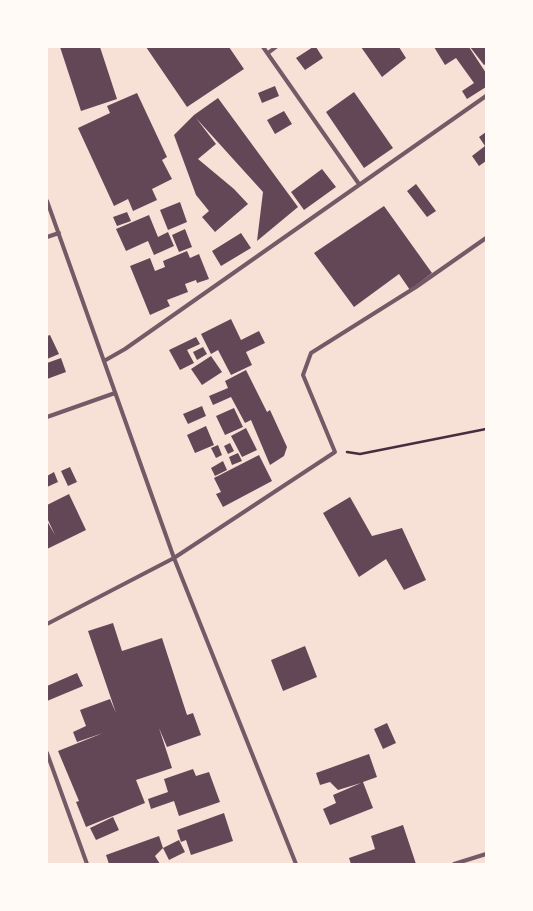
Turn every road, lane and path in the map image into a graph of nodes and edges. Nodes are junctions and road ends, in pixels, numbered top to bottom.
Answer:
1 (264, 47) edge
2 (276, 47) edge
3 (268, 53) junction
4 (486, 96) edge
5 (359, 184) junction
6 (47, 201) edge
7 (58, 233) junction
8 (47, 237) edge
9 (486, 238) edge
10 (104, 361) junction
11 (115, 393) junction
12 (47, 417) edge
13 (486, 429) edge
14 (335, 452) junction
15 (174, 558) junction
16 (47, 624) edge
17 (47, 753) edge
18 (486, 854) edge
19 (87, 864) edge
20 (296, 864) edge
21 (454, 864) edge

1 - 3 street
2 - 3 street
3 - 5 street
4 - 5 street
5 - 10 street
6 - 7 street
7 - 8 street
7 - 10 street
9 - 14 street
10 - 11 street
11 - 12 street
11 - 15 street
13 - 14 path
14 - 15 street
15 - 16 street
15 - 20 street
17 - 19 street
18 - 21 street

